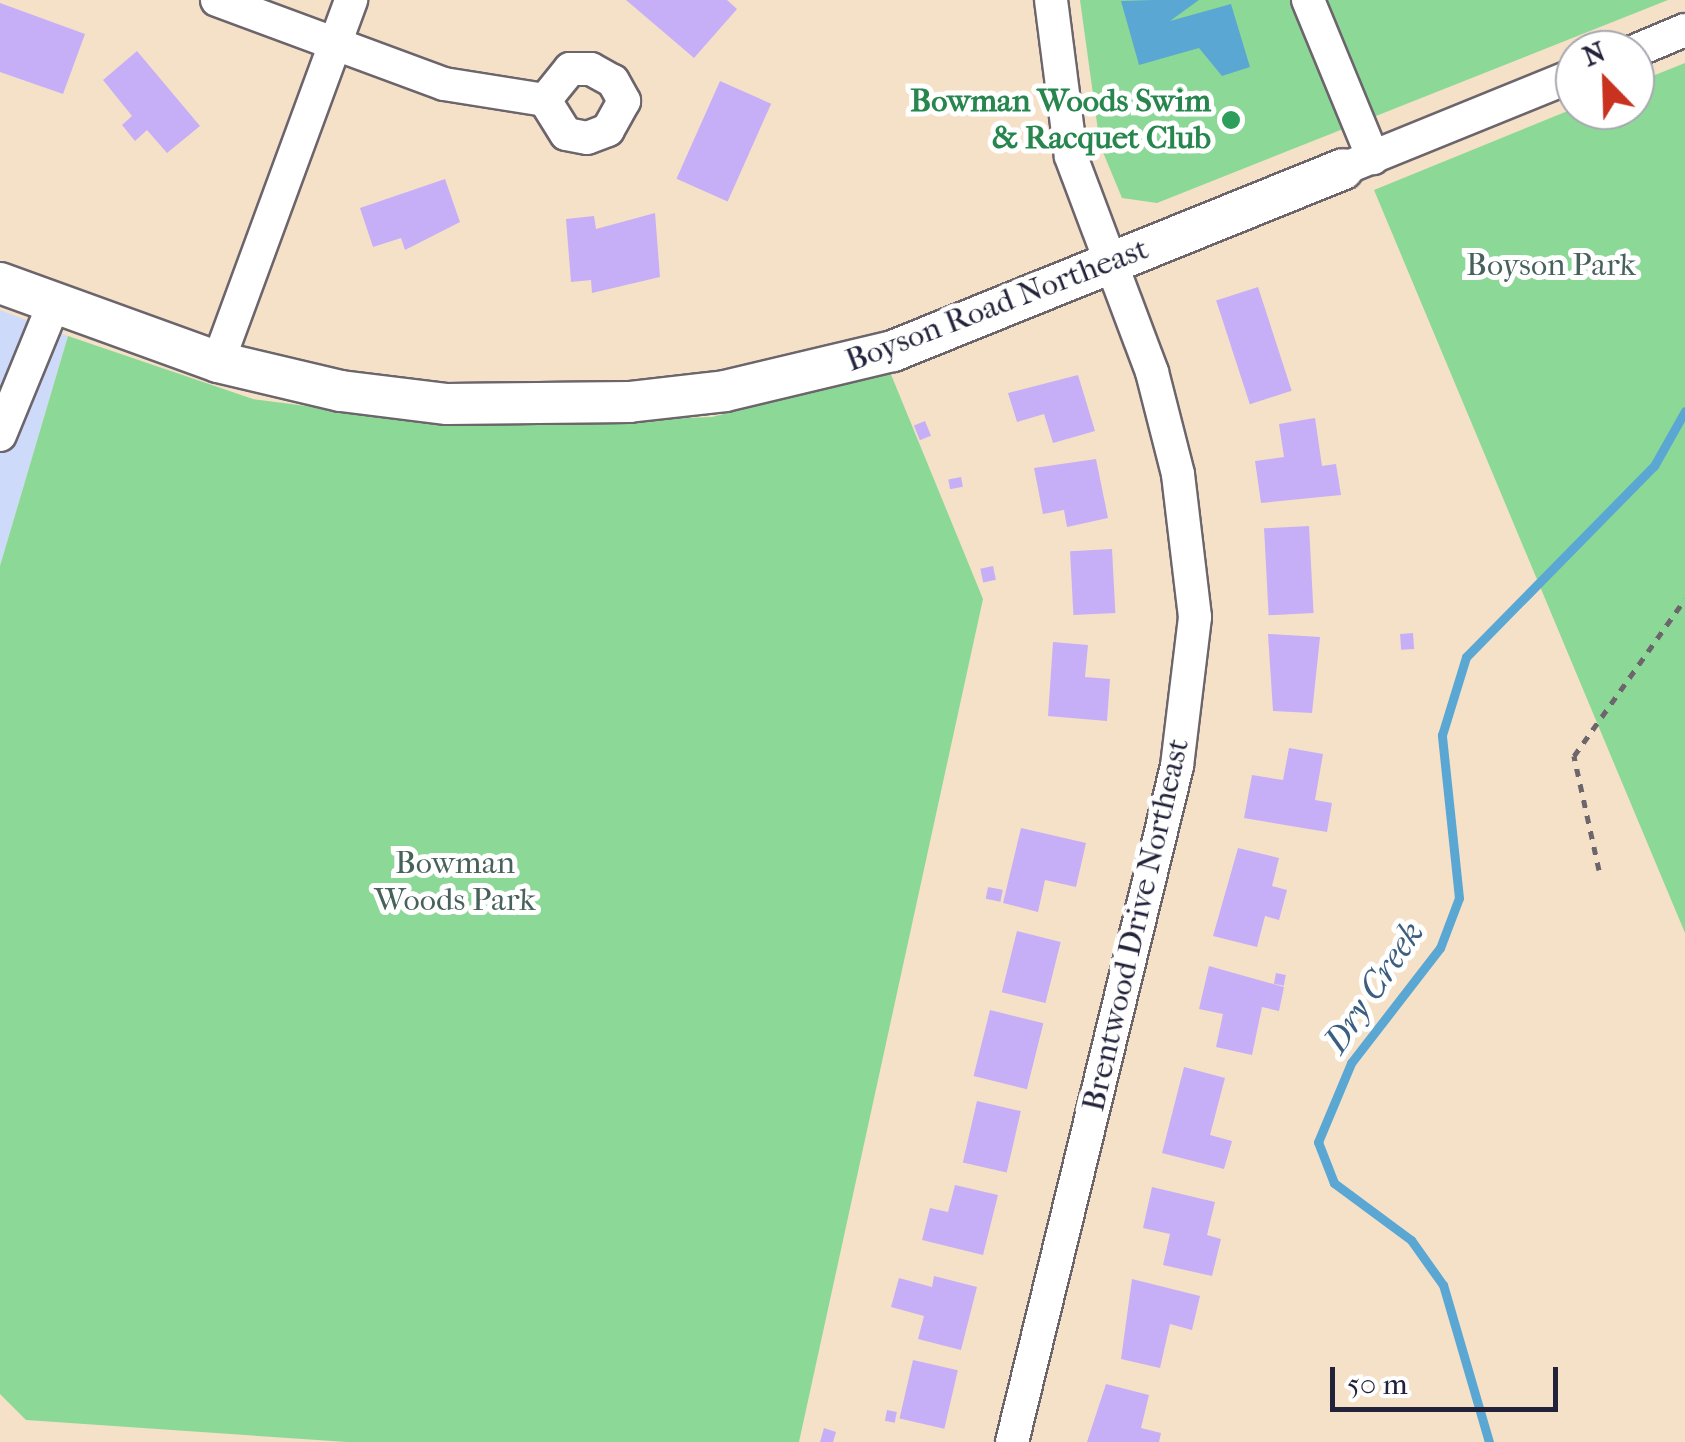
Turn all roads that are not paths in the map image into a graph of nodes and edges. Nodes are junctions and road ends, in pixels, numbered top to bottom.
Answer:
1 (217, 0) edge
2 (351, 0) edge
3 (1052, 0) edge
4 (1308, 0) edge
5 (1685, 30) edge
6 (1655, 43) edge
7 (332, 48) junction
8 (1555, 83) edge
9 (545, 100) dead end
10 (1358, 164) junction
11 (1111, 262) junction
12 (0, 283) edge
13 (52, 306) junction
14 (218, 362) junction
15 (14, 363) edge
16 (3, 421) edge
17 (1012, 1442) edge

1 - 7 street
2 - 7 street
3 - 11 street, Brentwood Drive Northeast
4 - 10 street
5 - 6 street
7 - 9 street
7 - 14 street
8 - 10 street
10 - 11 main road, Boyson Road Northeast
11 - 14 main road, Boyson Road Northeast
11 - 17 street, Brentwood Drive Northeast
12 - 13 main road, Boyson Road Northeast
13 - 14 main road, Boyson Road Northeast
13 - 15 street
15 - 16 street

